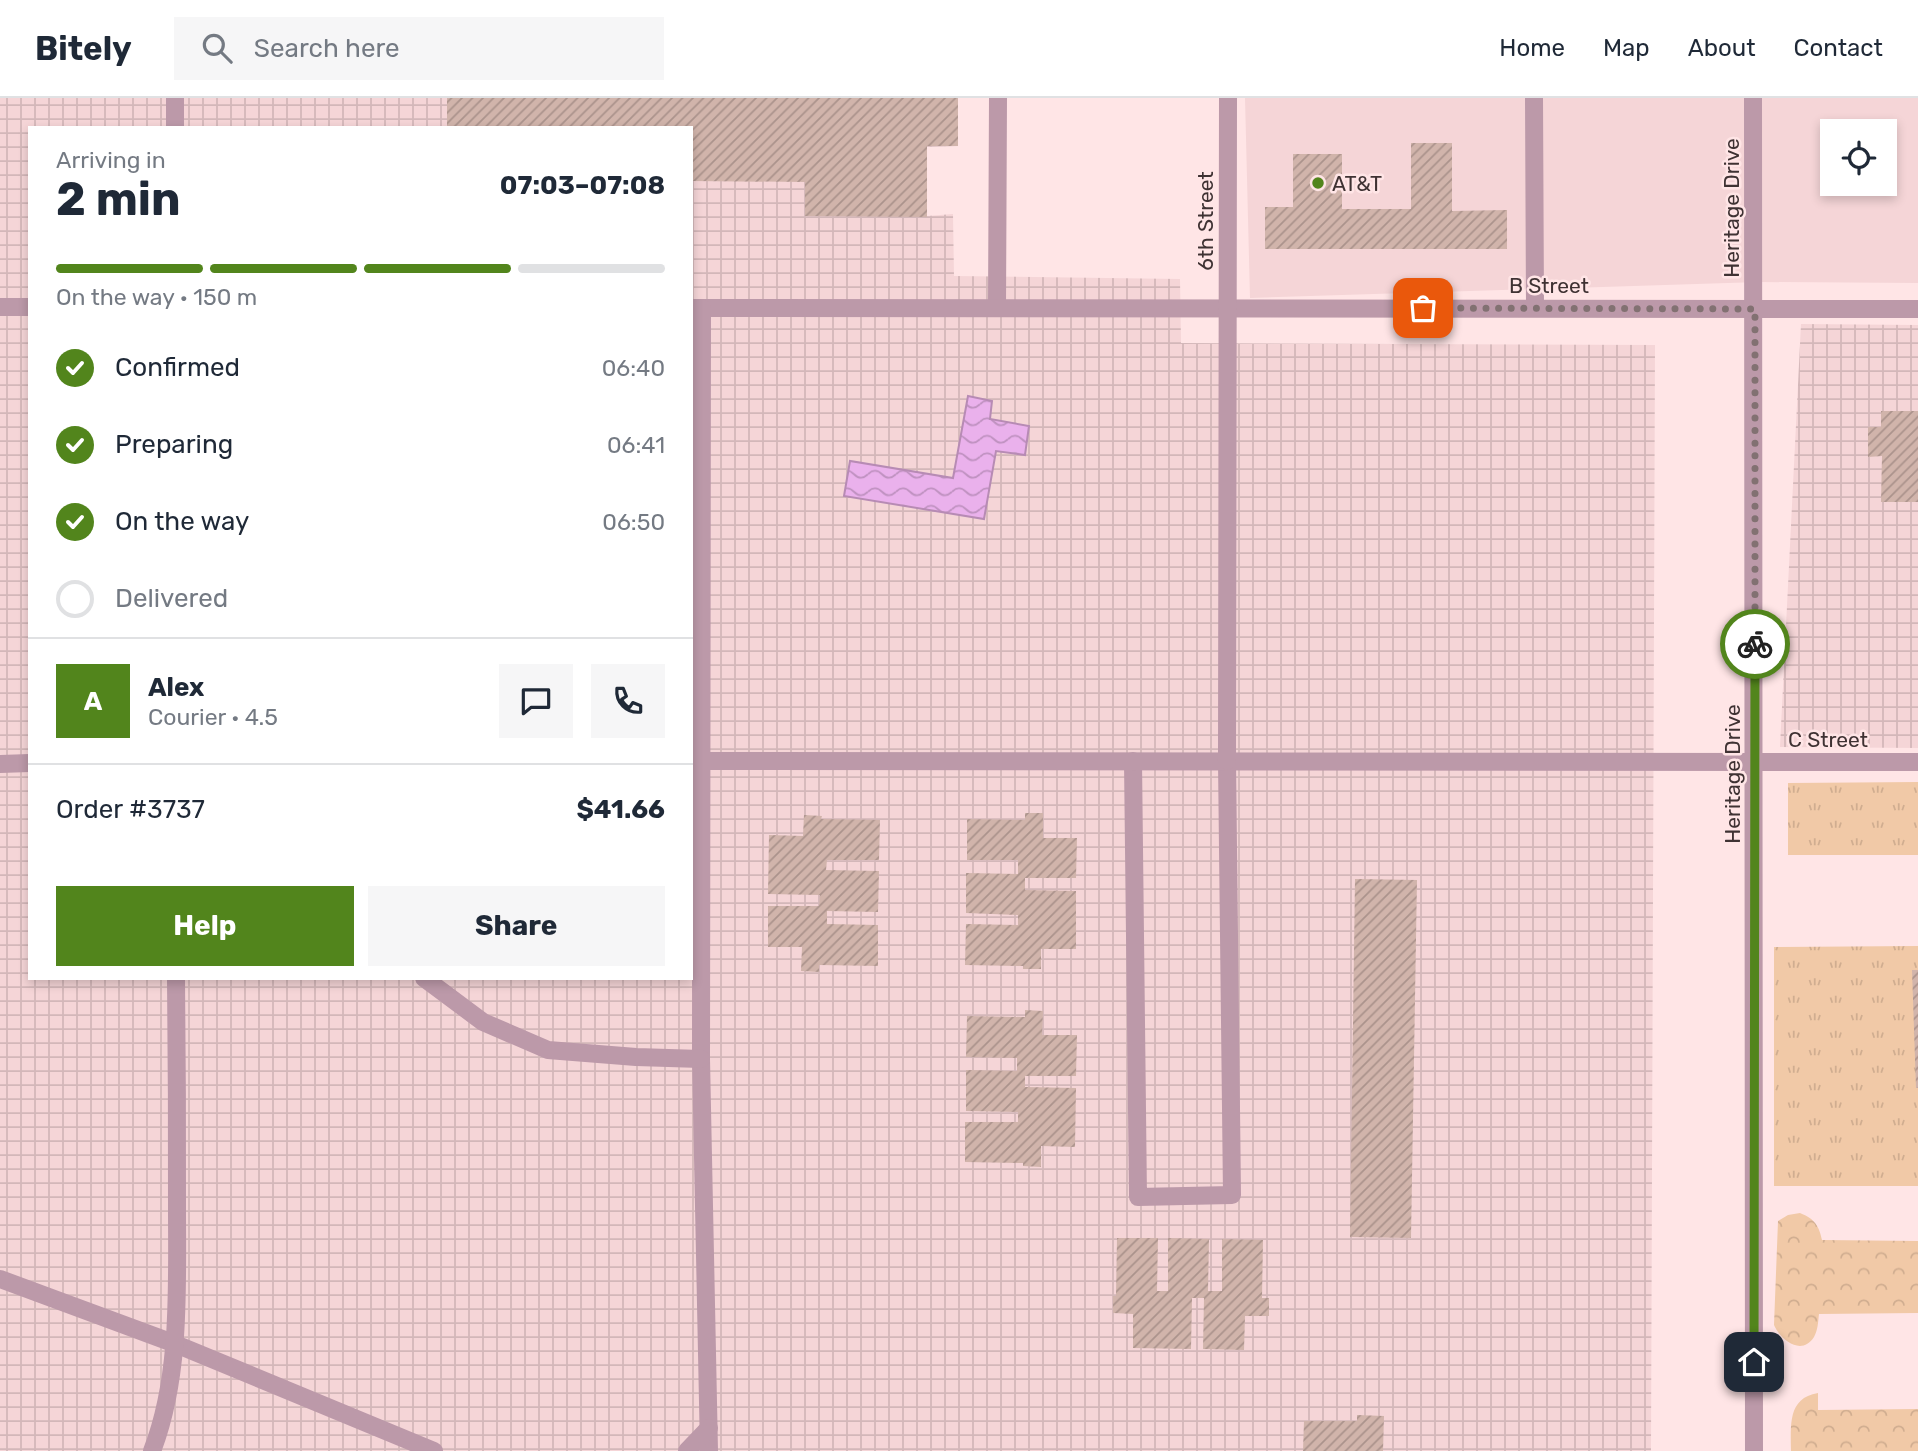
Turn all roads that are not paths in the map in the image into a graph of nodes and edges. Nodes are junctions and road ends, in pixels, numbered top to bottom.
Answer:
1 (175, 98) edge
2 (998, 98) edge
3 (1228, 98) edge
4 (1534, 98) edge
5 (1753, 98) edge
6 (175, 126) edge
7 (0, 307) edge
8 (28, 307) edge
9 (697, 308) edge
10 (997, 308) junction
11 (1227, 308) junction
12 (1535, 308) junction
13 (1755, 309) junction
14 (1918, 309) edge
15 (696, 761) edge
16 (1133, 761) junction
17 (1227, 761) junction
18 (1755, 762) junction
19 (1918, 762) edge
20 (28, 763) edge
21 (0, 764) edge
22 (176, 980) edge
23 (427, 980) edge
24 (701, 1059) junction
25 (0, 1279) edge
26 (173, 1343) junction
27 (709, 1429) junction
28 (152, 1451) edge
29 (434, 1451) edge
30 (687, 1451) edge
31 (709, 1451) edge
32 (1754, 1451) edge

1 - 6 street
2 - 10 street
3 - 11 street, 6th Street
4 - 12 street
5 - 13 street, Heritage Drive
7 - 8 street
9 - 10 street, B Street
9 - 15 street
10 - 11 street, B Street
11 - 12 street, B Street
11 - 17 street, 6th Street
12 - 13 street, B Street
13 - 14 street, B Street
13 - 18 street, Heritage Drive
15 - 16 street, C Street
15 - 24 street
16 - 17 street, C Street
16 - 17 street, 6th Street
17 - 18 street, C Street
18 - 19 street, C Street
18 - 32 street, Heritage Drive
20 - 21 street
22 - 26 street
23 - 24 street
24 - 27 street
25 - 26 street
26 - 28 street
26 - 29 street
27 - 30 street
27 - 31 street

